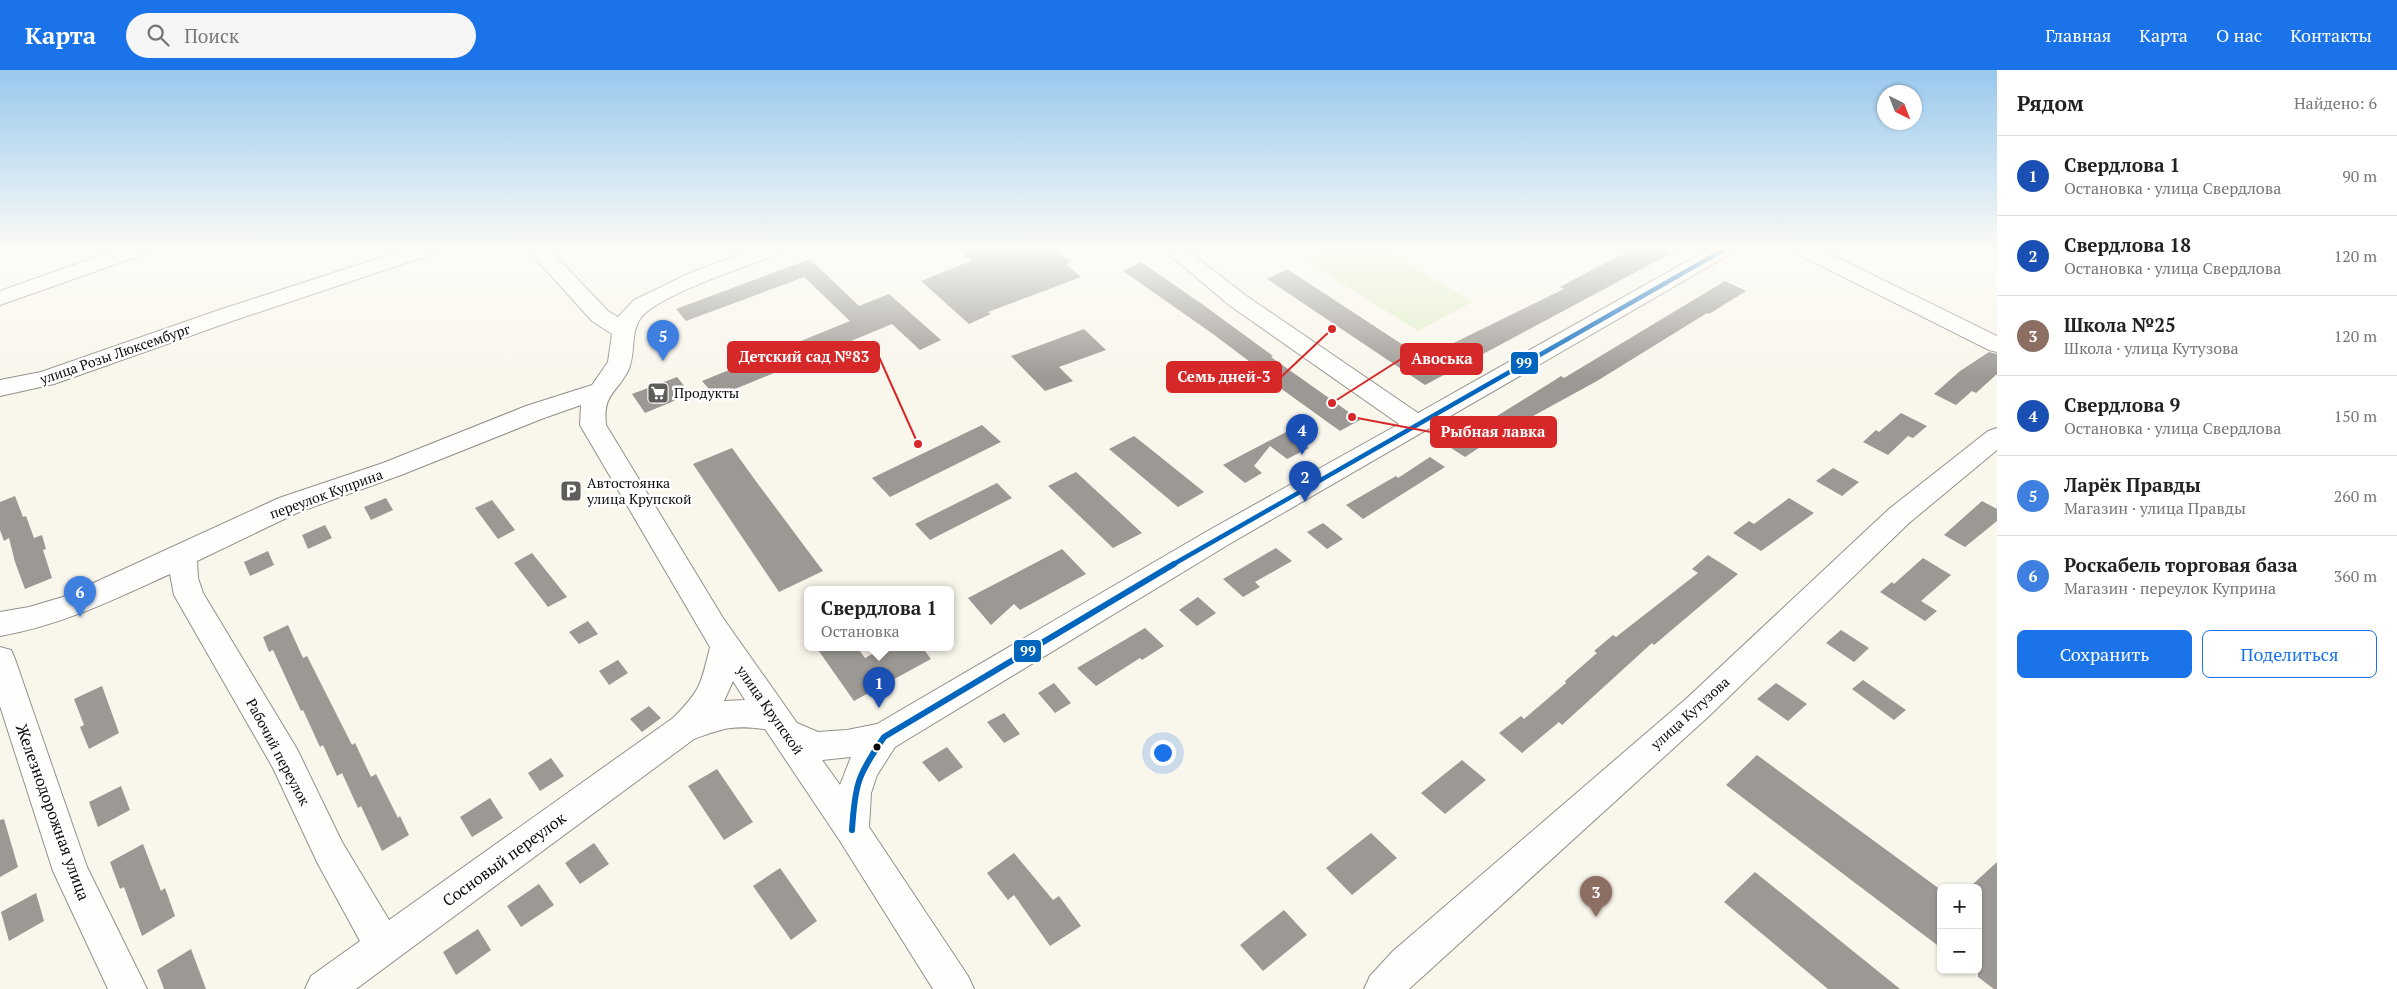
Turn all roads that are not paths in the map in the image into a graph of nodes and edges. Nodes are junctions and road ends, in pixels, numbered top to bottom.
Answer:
1 (17, 292) edge
2 (298, 292) edge
3 (577, 292) edge
4 (666, 292) edge
5 (1227, 292) edge
6 (1650, 292) edge
7 (1890, 292) edge
8 (0, 298) edge
9 (624, 331) junction
10 (1997, 345) edge
11 (0, 388) edge
12 (599, 391) junction
13 (1418, 425) junction
14 (1997, 437) edge
15 (184, 556) junction
16 (0, 624) edge
17 (726, 646) junction
18 (0, 659) edge
19 (780, 725) junction
20 (684, 728) junction
21 (884, 737) junction
22 (852, 830) junction
23 (383, 946) junction
24 (128, 989) edge
25 (324, 989) edge
26 (956, 989) edge
27 (1383, 989) edge

1 - 8 street
2 - 11 street, улица Розы Люксембург
3 - 9 street
4 - 9 street
5 - 13 street
6 - 13 street
7 - 10 street
9 - 12 street
12 - 15 street, переулок Куприна
12 - 17 street, улица Крупской
13 - 21 street
14 - 27 street, улица Кутузова
15 - 16 street, переулок Куприна
15 - 23 street, Рабочий переулок
17 - 19 street, улица Крупской
17 - 20 street, Сосновый переулок
18 - 24 street, Железнодорожная улица
19 - 20 street, Сосновый переулок
19 - 21 street
19 - 22 street, улица Крупской
20 - 23 street, Сосновый переулок
21 - 22 street
22 - 26 street, улица Крупской
23 - 25 street, Сосновый переулок

